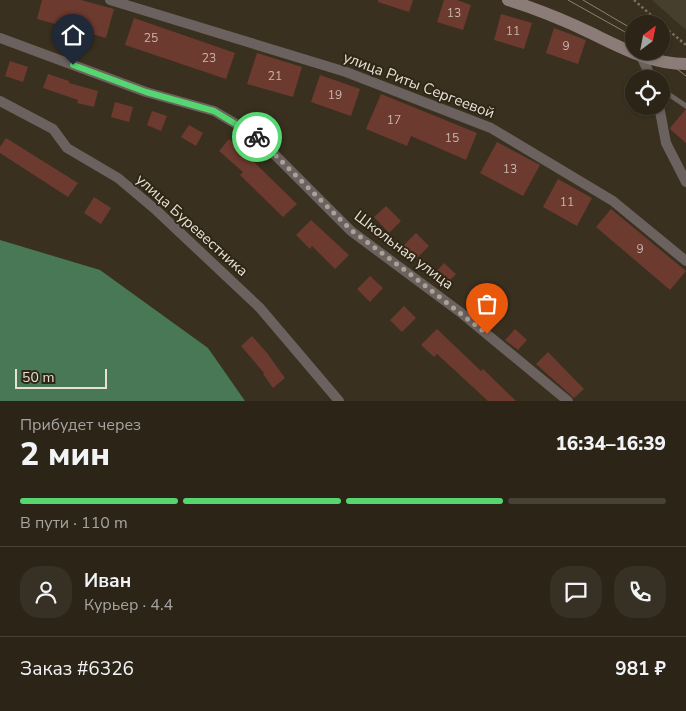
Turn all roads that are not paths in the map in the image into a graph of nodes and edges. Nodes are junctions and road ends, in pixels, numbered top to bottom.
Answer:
1 (110, 0) edge
2 (508, 0) edge
3 (0, 38) edge
4 (625, 49) edge
5 (656, 60) edge
6 (686, 64) edge
7 (670, 95) edge
8 (0, 100) edge
9 (686, 106) edge
10 (661, 115) edge
11 (686, 182) edge
12 (686, 261) edge
13 (339, 401) edge
14 (568, 401) edge

1 - 12 street, улица Риты Сергеевой
2 - 4 main road
3 - 14 street, Школьная улица
5 - 6 main road
7 - 9 lane
8 - 13 street, улица Буревестника
10 - 11 street

